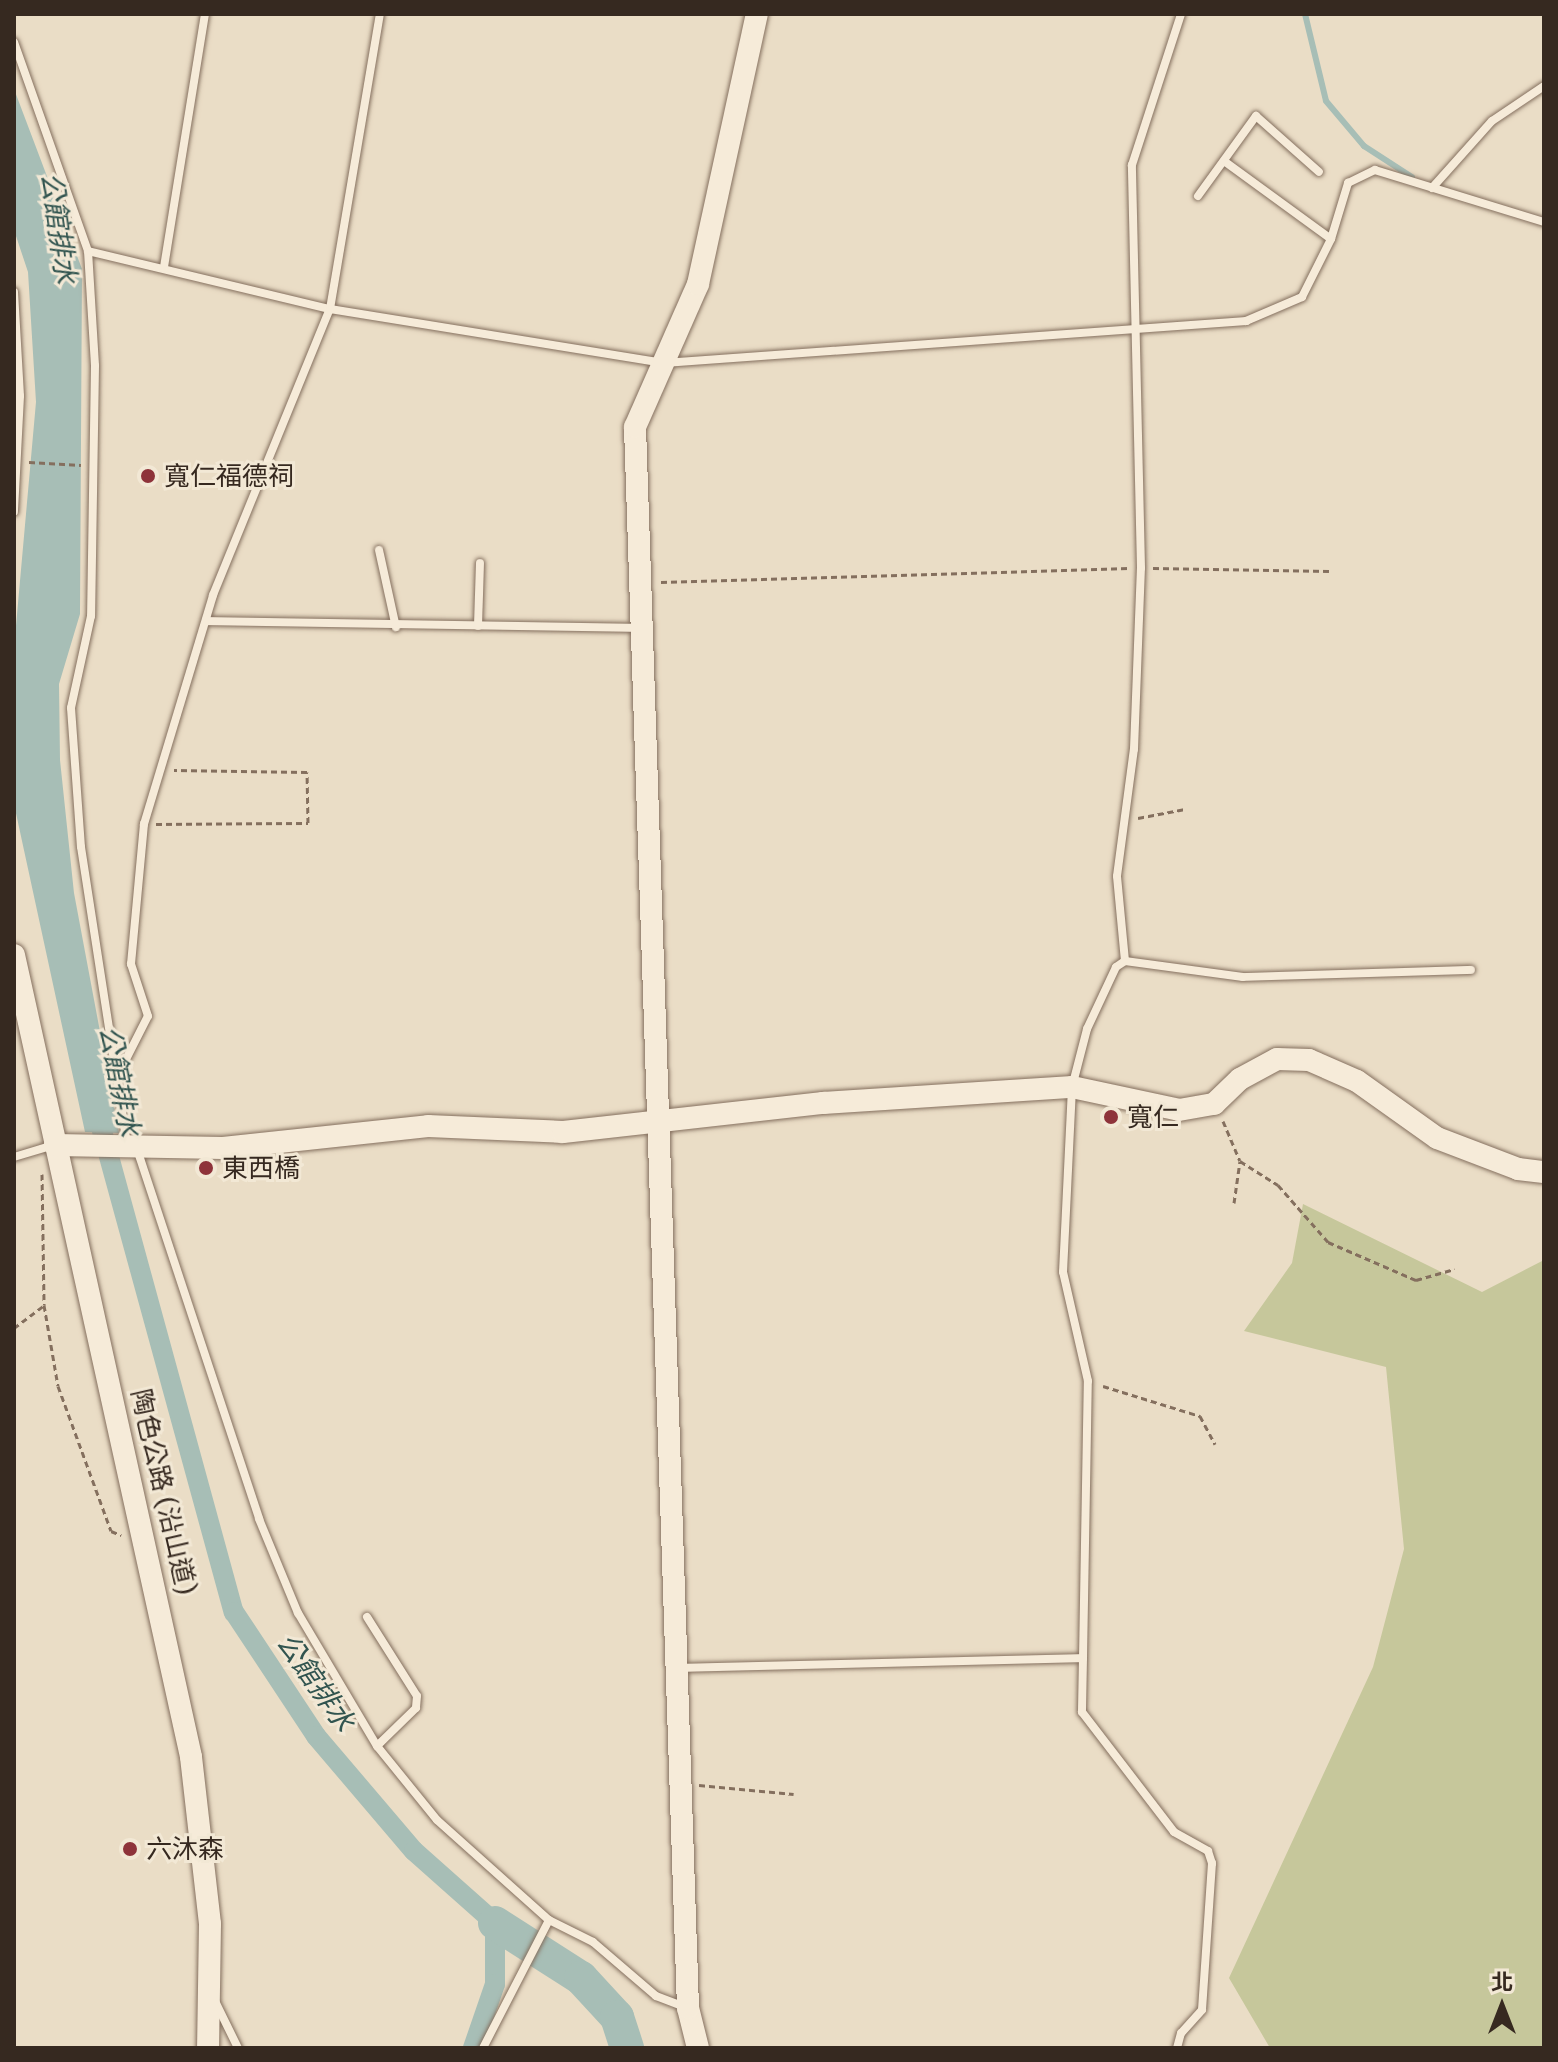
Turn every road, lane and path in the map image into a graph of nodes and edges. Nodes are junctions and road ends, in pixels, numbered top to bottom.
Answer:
1 (205, 14) edge
2 (380, 14) edge
3 (757, 14) edge
4 (1181, 14) edge
5 (14, 42) edge
6 (1544, 86) edge
7 (1224, 161) junction
8 (1319, 172) dead end
9 (1432, 188) junction
10 (1198, 196) dead end
11 (1544, 222) edge
12 (1331, 239) junction
13 (88, 251) junction
14 (164, 267) junction
15 (14, 292) edge
16 (330, 309) junction
17 (1133, 330) junction
18 (664, 363) junction
19 (17, 461) junction
20 (95, 466) junction
21 (14, 512) edge
22 (379, 550) dead end
23 (480, 563) dead end
24 (1141, 568) junction
25 (1329, 571) dead end
26 (643, 583) junction
27 (206, 621) junction
28 (478, 626) junction
29 (396, 627) junction
30 (645, 628) junction
31 (162, 769) junction
32 (1185, 809) dead end
33 (1124, 821) junction
34 (144, 824) junction
35 (14, 955) edge
36 (1125, 961) junction
37 (1471, 970) dead end
38 (117, 1078) junction
39 (1072, 1087) junction
40 (1214, 1104) junction
41 (659, 1120) junction
42 (55, 1145) junction
43 (136, 1146) junction
44 (14, 1157) edge
45 (1240, 1161) junction
46 (1544, 1172) edge
47 (1234, 1203) dead end
48 (1454, 1269) dead end
49 (44, 1305) junction
50 (14, 1328) edge
51 (1088, 1381) junction
52 (1215, 1444) dead end
53 (149, 1543) junction
54 (367, 1617) dead end
55 (1083, 1658) junction
56 (675, 1668) junction
57 (377, 1746) junction
58 (681, 1784) junction
59 (794, 1794) dead end
60 (549, 1920) junction
61 (210, 1993) junction
62 (688, 2008) junction
63 (208, 2048) edge
64 (238, 2048) edge
65 (483, 2048) edge
66 (698, 2048) edge
67 (1177, 2048) edge

1 - 14 lane
2 - 16 lane
3 - 18 street
4 - 17 lane
5 - 13 lane
6 - 9 lane
7 - 8 lane
7 - 10 lane
7 - 12 lane
9 - 11 lane
9 - 12 lane
12 - 17 lane
13 - 14 lane
13 - 20 lane
14 - 16 lane
15 - 19 lane
16 - 18 lane
16 - 27 lane
17 - 18 lane
17 - 24 lane
18 - 26 street
19 - 20 path
19 - 21 lane
20 - 38 lane
22 - 29 lane
23 - 28 lane
24 - 25 path
24 - 26 path
24 - 33 lane
26 - 30 street
27 - 29 lane
27 - 31 lane
28 - 29 lane
28 - 30 lane
30 - 41 street
31 - 34 lane
31 - 34 path
32 - 33 path
33 - 36 lane
34 - 38 lane
35 - 42 street, 陶色公路 (沿山道)
36 - 37 lane
36 - 39 lane
38 - 43 lane
39 - 40 street
39 - 41 street
39 - 51 lane
40 - 45 path
40 - 46 street
41 - 43 street
41 - 56 street
42 - 43 street
42 - 44 lane
42 - 49 path
42 - 53 street, 陶色公路 (沿山道)
43 - 57 lane
45 - 47 path
45 - 48 path
49 - 50 path
49 - 53 path
51 - 52 path
51 - 55 lane
53 - 61 street, 陶色公路 (沿山道)
54 - 57 lane
55 - 56 lane
55 - 67 lane
56 - 58 street
57 - 60 lane
58 - 59 path
58 - 62 street
60 - 62 lane
60 - 65 lane
61 - 63 street, 陶色公路 (沿山道)
61 - 64 lane
62 - 66 street

